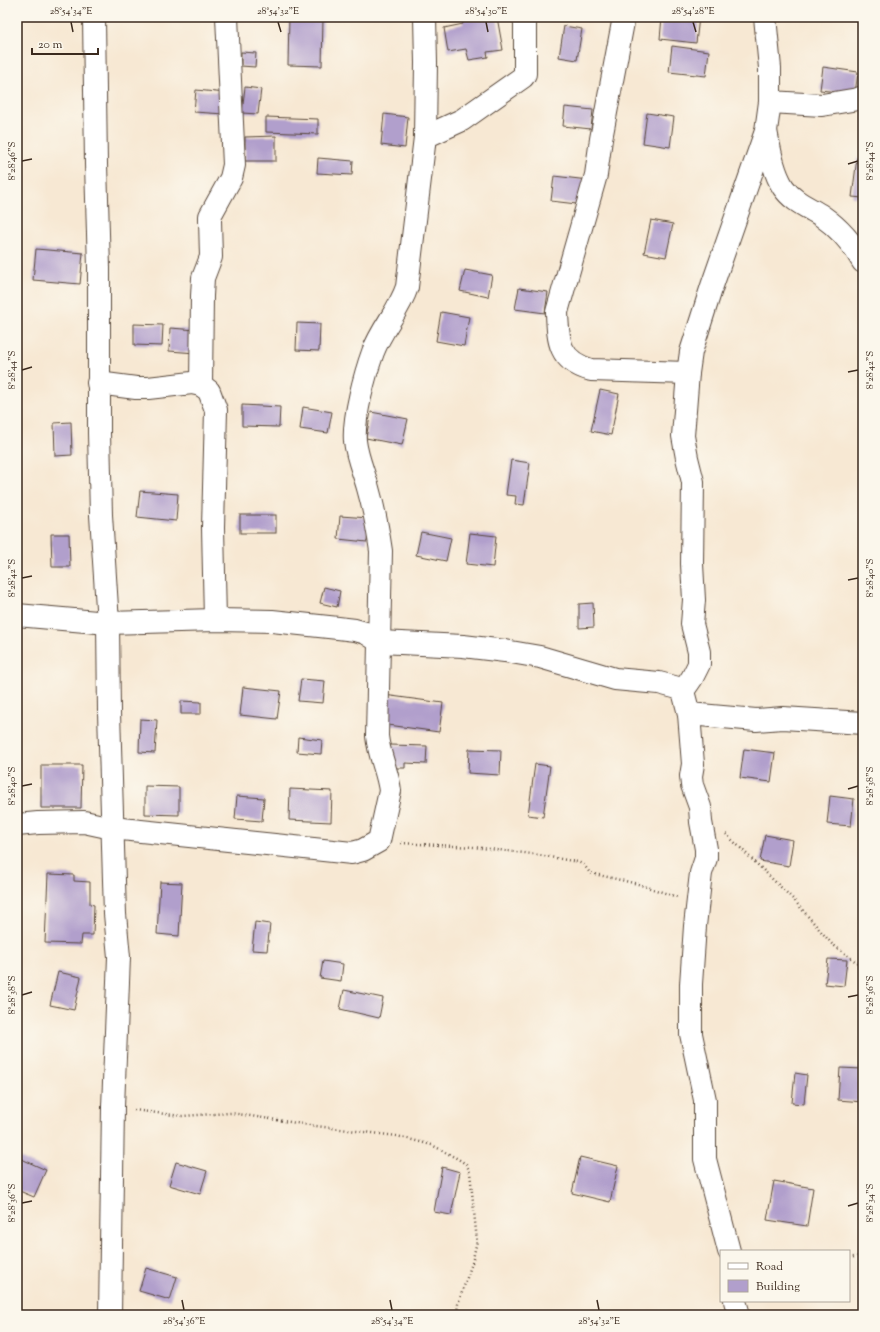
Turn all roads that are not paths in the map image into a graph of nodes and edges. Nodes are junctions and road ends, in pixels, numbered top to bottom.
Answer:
1 (94, 17) edge
2 (227, 17) edge
3 (425, 17) edge
4 (524, 17) edge
5 (624, 17) edge
6 (765, 17) edge
7 (863, 97) edge
8 (770, 102) junction
9 (766, 131) junction
10 (425, 137) junction
11 (863, 262) edge
12 (688, 373) junction
13 (98, 383) junction
14 (201, 385) junction
15 (17, 615) edge
16 (215, 620) junction
17 (108, 623) junction
18 (380, 642) junction
19 (683, 691) junction
20 (689, 714) junction
21 (863, 723) edge
22 (17, 825) edge
23 (112, 828) junction
24 (729, 1250) edge
25 (735, 1302) edge
26 (110, 1315) edge
27 (738, 1315) edge

1 - 13 street
2 - 14 street
3 - 10 street
4 - 10 street
5 - 12 street
6 - 8 street
7 - 8 street
8 - 9 street
9 - 11 street
9 - 12 street
10 - 18 street
12 - 19 street
13 - 14 street
13 - 17 street
14 - 16 street
15 - 17 street
16 - 17 street
16 - 18 street
17 - 23 street
18 - 19 street
18 - 23 street
19 - 20 street
20 - 21 street
20 - 24 street
22 - 23 street
23 - 26 street
25 - 27 street

